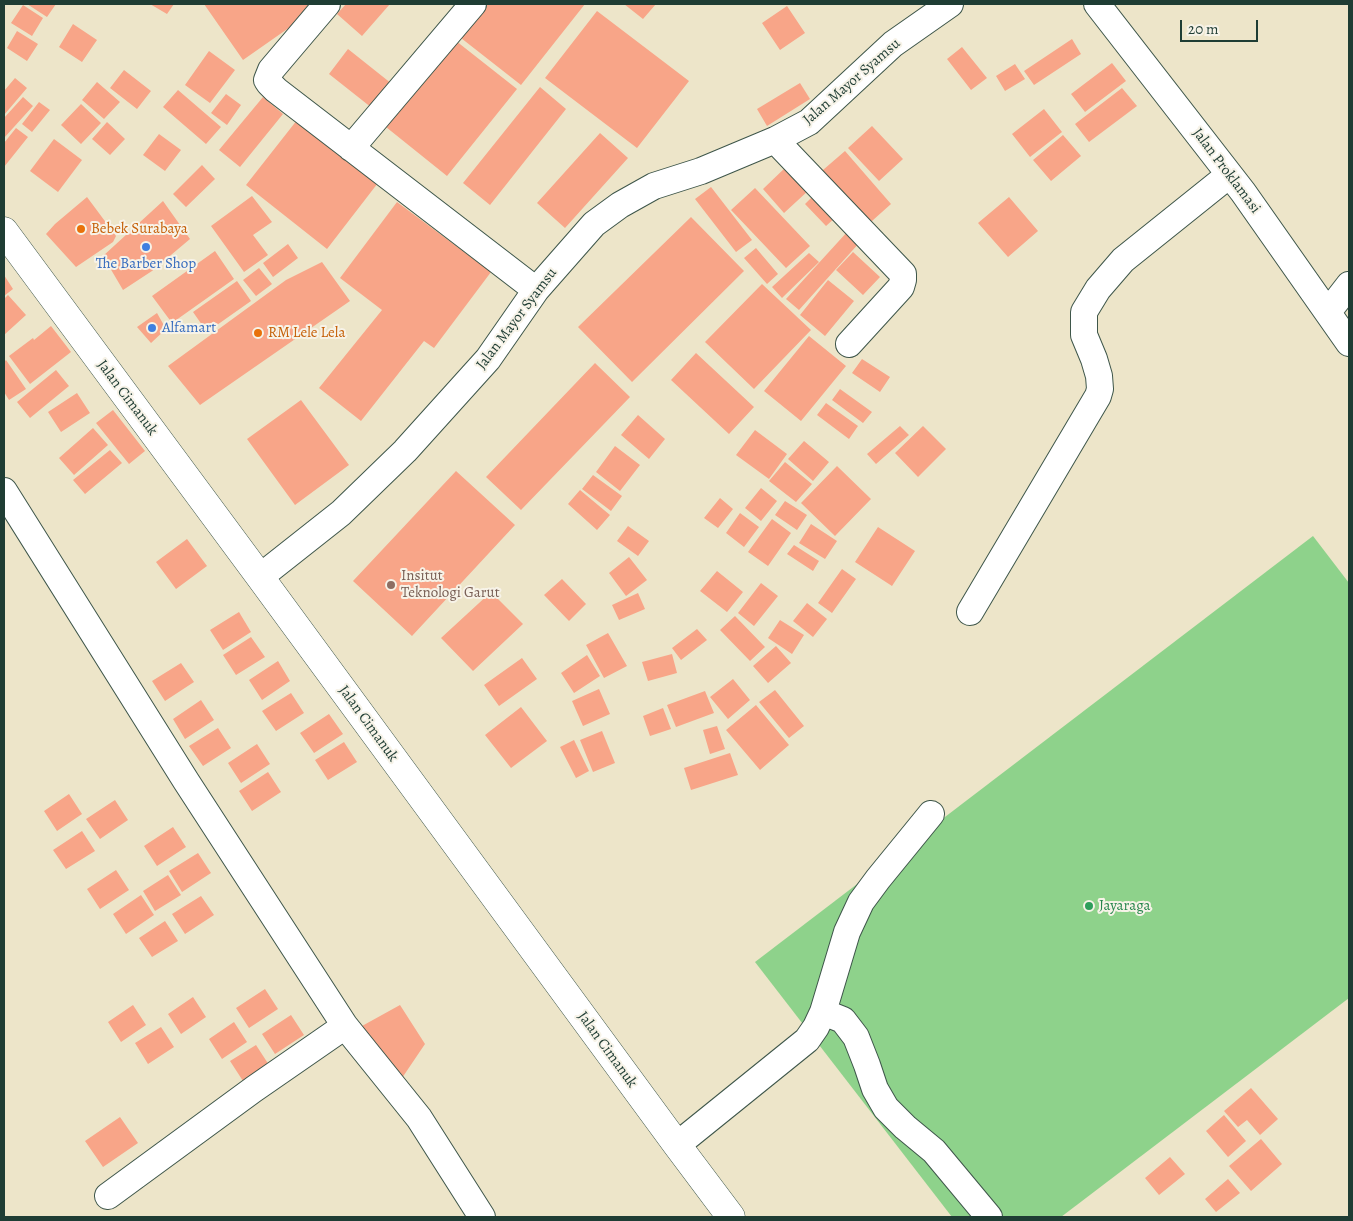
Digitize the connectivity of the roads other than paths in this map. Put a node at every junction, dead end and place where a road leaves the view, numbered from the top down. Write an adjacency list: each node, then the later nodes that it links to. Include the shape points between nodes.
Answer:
1 (327, 4): 6 (street, via 271,70 267,80)
2 (473, 4): 6 (street)
3 (950, 4): 5 (street, Jalan Mayor Syamsu, via 893,44 809,122)
4 (1096, 4): 7 (street, Jalan Proklamasi)
5 (775, 140): 10 (street, Jalan Mayor Syamsu, via 654,186 620,205 594,224); 13 (street, via 903,274 901,287)
6 (351, 148): 10 (street)
7 (1229, 175): 11 (street, Jalan Proklamasi); 16 (street, via 1123,260 1098,289 1084,312 1084,335 1099,376 1098,396)
8 (4, 231): 15 (main road, Jalan Cimanuk)
9 (1349, 285): 11 (street)
10 (536, 290): 15 (street, Jalan Mayor Syamsu, via 488,359 405,451 341,513)
11 (1328, 312): 12 (street, Jalan Proklamasi)
12 (1349, 342)
13 (850, 344)
14 (4, 490): 19 (street, via 186,781)
15 (260, 577): 20 (main road, Jalan Cimanuk)
16 (970, 612)
17 (932, 814): 18 (street, via 860,902 846,932)
18 (823, 1012): 20 (street, via 807,1040); 24 (street, via 842,1020 856,1037 875,1089 886,1108 934,1152)
19 (345, 1026): 21 (street); 22 (street, via 419,1118)
20 (677, 1145): 23 (main road, Jalan Cimanuk)
21 (108, 1196)
22 (482, 1217)
23 (732, 1217)
24 (989, 1217)

